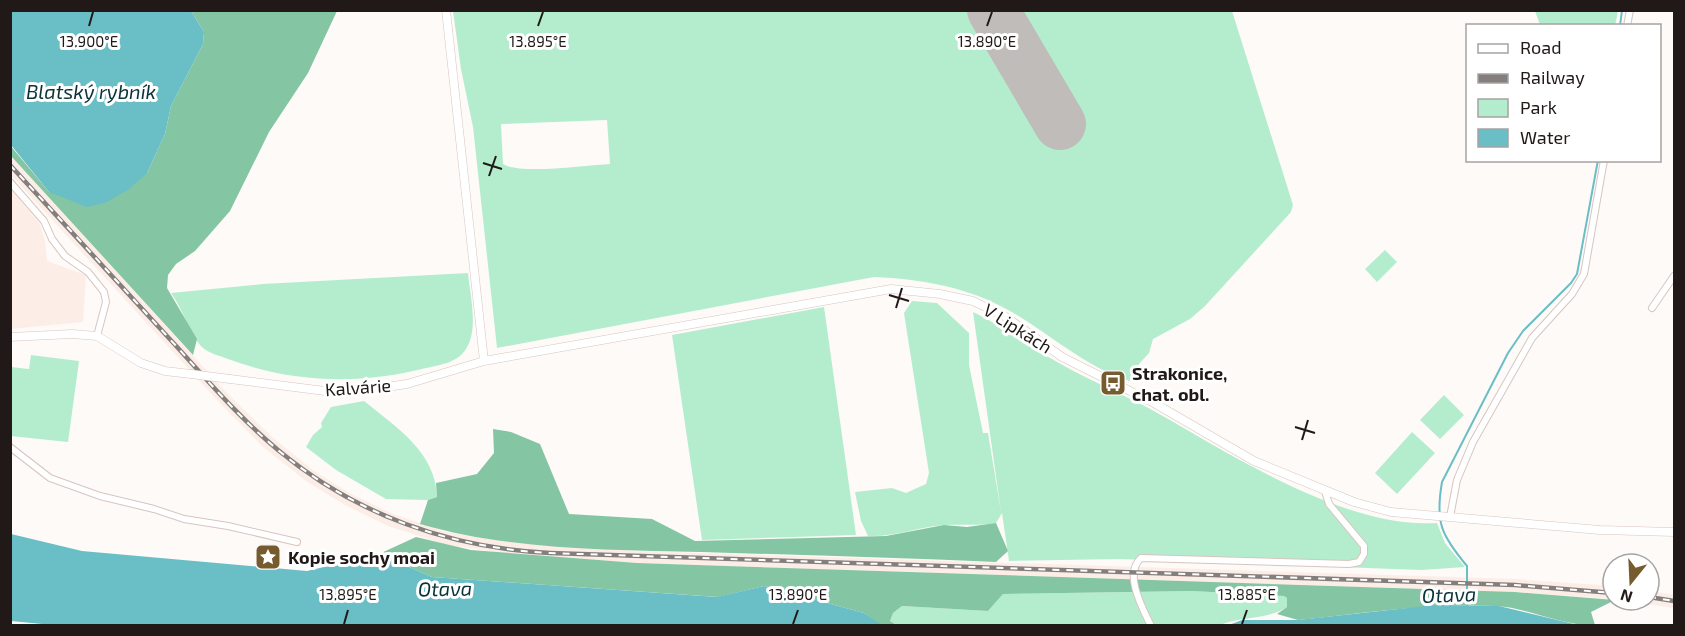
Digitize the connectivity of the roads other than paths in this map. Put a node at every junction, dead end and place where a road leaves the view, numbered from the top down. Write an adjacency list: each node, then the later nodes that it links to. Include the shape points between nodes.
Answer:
1 (446, 10): 8 (street)
2 (1604, 162): 11 (street, via 1584,274 1572,294 1532,338 1473,442 1457,480)
3 (10, 182): 6 (street, via 45,221 65,256 88,272 104,292)
4 (1674, 276): 5 (street)
5 (1652, 308)
6 (97, 336): 7 (street); 8 (street, Kalvárie, bridge, via 141,363 165,371 325,391 407,384)
7 (10, 338)
8 (484, 361): 10 (street, V Lipkách, via 891,290 940,294 973,301 1006,317 1062,357 1154,403 1254,461)
9 (10, 447): 13 (street, via 50,478 100,496 184,519)
10 (1325, 491): 11 (street, V Lipkách, via 1391,513); 14 (street, via 1329,504 1364,546 1359,562 1141,558 1136,566 1135,589)
11 (1450, 518): 12 (street, V Lipkách)
12 (1674, 532)
13 (297, 542)
14 (1151, 626)

